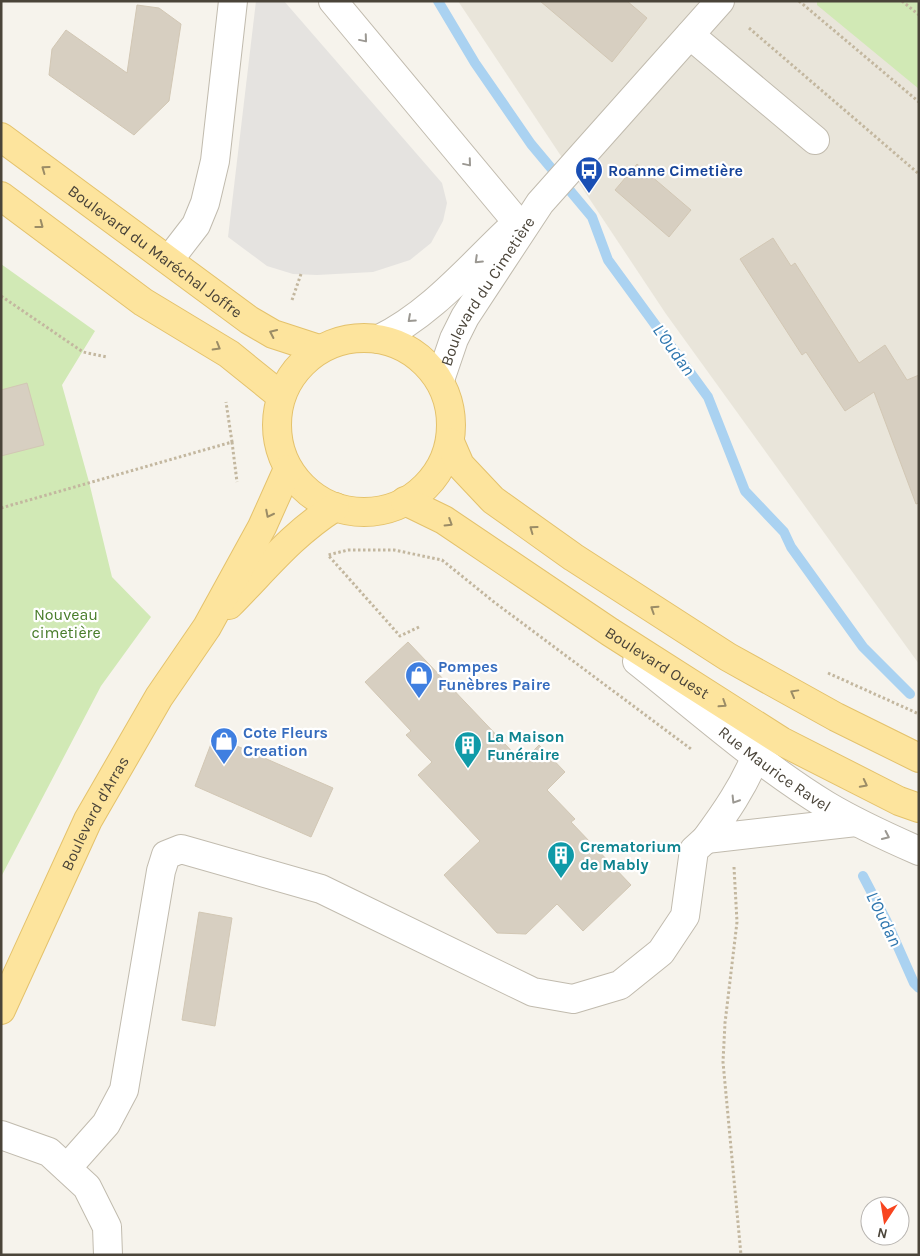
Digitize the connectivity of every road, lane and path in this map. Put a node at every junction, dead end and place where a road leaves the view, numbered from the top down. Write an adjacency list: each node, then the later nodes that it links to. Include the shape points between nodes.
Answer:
1 (233, 1): 16 (street, via 214,161 205,203 196,225)
2 (333, 1): 15 (street, one-way to 15)
3 (720, 1): 8 (street, Boulevard du Cimetière)
4 (799, 1): 9 (path)
5 (902, 1): 6 (path)
6 (919, 15)
7 (749, 28): 12 (path)
8 (690, 35): 11 (street); 14 (street, Boulevard du Cimetière)
9 (919, 102)
10 (1, 137): 16 (main road, Boulevard du Maréchal Joffre, one-way to 10)
11 (815, 140)
12 (919, 174)
13 (1, 196): 24 (main road, one-way to 24, via 143,302 229,354)
14 (540, 203): 15 (street, Boulevard du Cimetière); 23 (street, Boulevard du Cimetière, via 465,317)
15 (517, 222): 20 (street, Boulevard du Cimetière, one-way to 20, via 440,295 401,328)
16 (169, 260): 21 (main road, Boulevard du Maréchal Joffre, one-way to 16, via 273,334 249,320)
17 (301, 274): 19 (path)
18 (1, 296): 22 (path, via 83,352)
19 (292, 300)
20 (379, 339): 21 (main road, via 355,338 332,343); 23 (main road, via 404,347 423,360)
21 (319, 350): 24 (main road, via 304,361)
22 (107, 357)
23 (440, 380): 27 (main road, via 452,408)
24 (281, 396): 28 (main road, via 276,425 279,446)
25 (226, 402): 26 (path)
26 (232, 442): 29 (path); 32 (path)
27 (450, 442): 30 (main road, via 442,464 431,480); 38 (main road, one-way to 27, via 836,717 728,657 573,557 493,500 460,465)
28 (288, 469): 31 (main road, via 313,495); 34 (main road, Boulevard d'Arras, one-way to 34, via 262,527)
29 (237, 482)
30 (405, 501): 31 (main road, via 370,512); 33 (main road, Boulevard Ouest, one-way to 33, via 444,520)
31 (335, 507): 34 (main road, Boulevard d'Arras, via 285,545)
32 (1, 508)
33 (550, 591): 37 (street, Rue Maurice Ravel); 39 (main road, Boulevard Ouest, one-way to 39, via 781,741)
34 (207, 627): 43 (main road, Boulevard d'Arras, via 158,697 88,820)
35 (419, 627): 36 (path, via 400,636 328,555 348,550 394,550 442,560)
36 (699, 755)
37 (756, 756): 40 (street, Rue Maurice Ravel, via 824,804); 41 (street, one-way to 41)
38 (919, 758)
39 (919, 808)
40 (856, 822): 41 (street); 42 (street, Rue Maurice Ravel, one-way to 42)
41 (718, 838): 45 (street, via 694,850 684,916 661,952 620,985 573,999 533,992 321,889 180,849 166,855 124,1090 106,1124); 47 (path, via 736,882 737,922 723,1062)
42 (919, 851)
43 (1, 1010)
44 (1, 1135): 45 (street, via 49,1152)
45 (66, 1168): 46 (street, via 87,1188 108,1227)
46 (108, 1255)
47 (741, 1255)

